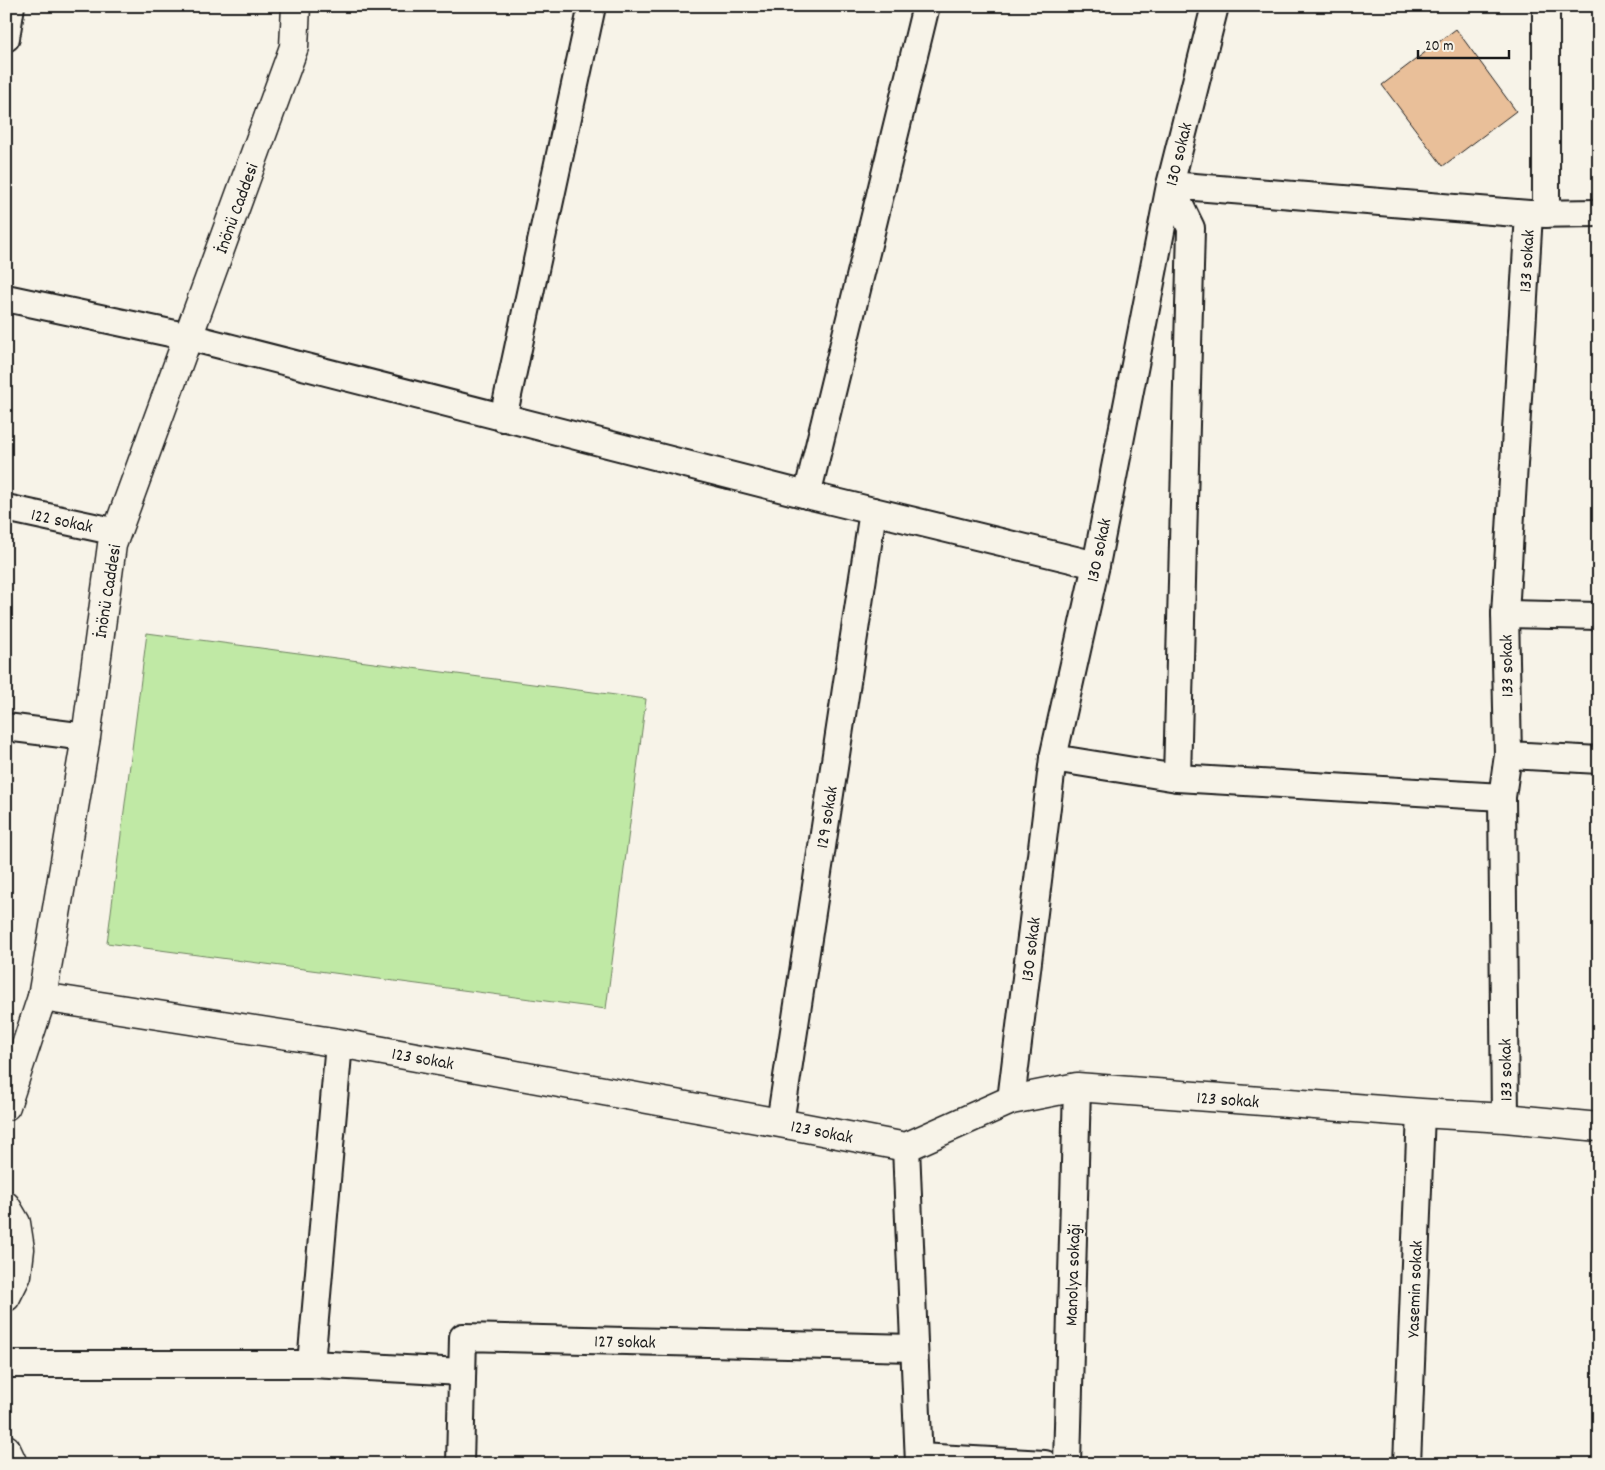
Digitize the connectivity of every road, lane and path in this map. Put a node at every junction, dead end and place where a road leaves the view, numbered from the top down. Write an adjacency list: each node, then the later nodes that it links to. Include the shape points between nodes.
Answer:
1 (10, 6): 7 (street)
2 (296, 6): 12 (street, İnönü Caddesi, via 294,47)
3 (592, 6): 13 (street)
4 (926, 6): 14 (street)
5 (1216, 6): 8 (street, 130 sokak)
6 (1546, 6): 10 (street, 133 sokak)
7 (6, 38)
8 (1170, 185): 10 (street); 18 (street, 130 sokak); 26 (street, via 1190,228)
9 (1599, 213): 10 (street)
10 (1538, 214): 19 (street, 133 sokak)
11 (6, 298): 12 (street)
12 (188, 337): 13 (street); 17 (street, İnönü Caddesi)
13 (503, 418): 14 (street)
14 (807, 495): 16 (street)
15 (6, 508): 17 (street, 122 sokak)
16 (872, 511): 18 (street); 35 (street, 129 sokak)
17 (117, 532): 22 (street, İnönü Caddesi, via 112,545)
18 (1096, 565): 24 (street, 130 sokak)
19 (1506, 614): 20 (street); 23 (street, 133 sokak)
20 (1599, 616)
21 (6, 727): 22 (street)
22 (86, 737): 28 (street, İnönü Caddesi)
23 (1508, 754): 25 (street); 27 (street, 133 sokak)
24 (1053, 758): 26 (street); 31 (street, 130 sokak)
25 (1599, 760)
26 (1177, 778): 27 (street)
27 (1502, 797): 34 (street, 133 sokak)
28 (42, 997): 29 (street, 123 sokak); 32 (street, İnönü Caddesi)
29 (339, 1042): 35 (street, 123 sokak); 42 (street)
30 (1077, 1087): 31 (street, 123 sokak); 33 (street, 123 sokak); 47 (street, Manolya sokaği)
31 (1011, 1100): 37 (street, 123 sokak)
32 (6, 1106)
33 (1421, 1114): 34 (street, 123 sokak); 48 (street, Yasemin sokak)
34 (1505, 1118): 36 (street, 123 sokak)
35 (780, 1123): 37 (street, 123 sokak)
36 (1599, 1127)
37 (906, 1147): 40 (street)
38 (6, 1206): 39 (street, via 16,1223 20,1249 17,1275)
39 (6, 1297)
40 (914, 1348): 43 (street, 127 sokak, via 463,1337); 44 (street)
41 (6, 1364): 42 (street)
42 (311, 1364): 43 (street)
43 (462, 1372): 45 (street, 127 sokak)
44 (919, 1460): 46 (street)
45 (460, 1464)
46 (1045, 1464)
47 (1067, 1464)
48 (1407, 1464)

